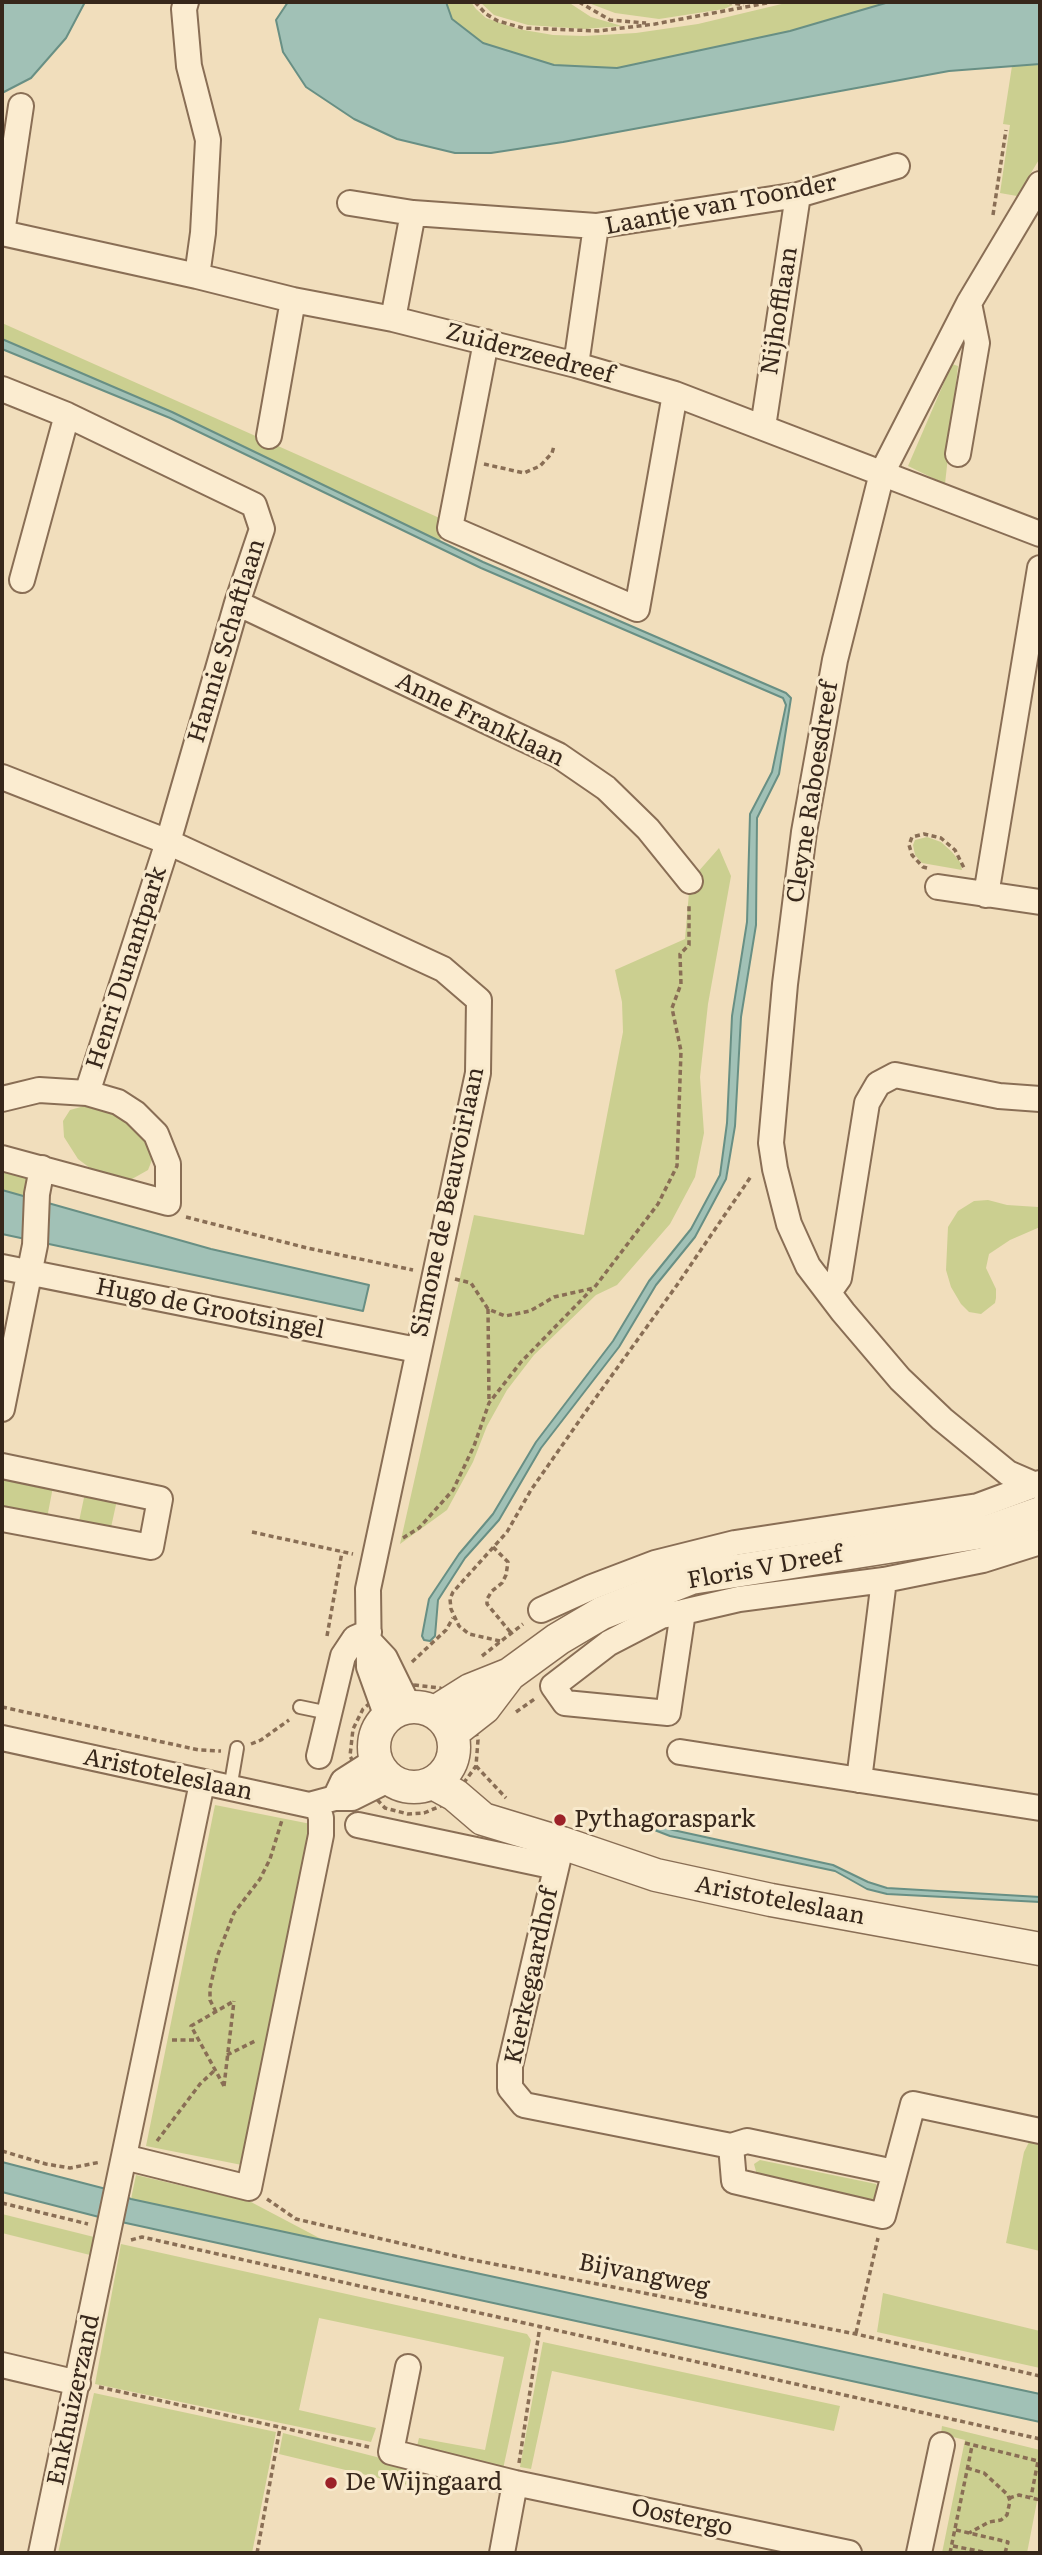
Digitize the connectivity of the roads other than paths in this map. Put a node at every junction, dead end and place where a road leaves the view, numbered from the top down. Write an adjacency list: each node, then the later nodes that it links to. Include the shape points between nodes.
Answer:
1 (186, 2): 10 (street, via 189,66 208,140)
2 (21, 106): 9 (street)
3 (897, 166): 5 (street, Laantje van Toonder)
4 (1040, 184): 12 (street, Cleyne Raboesdreef)
5 (798, 195): 8 (street, Laantje van Toonder); 19 (street, Nijhofflaan)
6 (350, 203): 7 (street)
7 (413, 213): 8 (street); 13 (street)
8 (596, 226): 15 (street, Laantje van Toonder)
9 (2, 233): 10 (street, Zuiderzeedreef)
10 (197, 276): 11 (street, Zuiderzeedreef)
11 (293, 300): 13 (street, Zuiderzeedreef); 20 (street)
12 (969, 303): 21 (street, via 977,343); 22 (street, Cleyne Raboesdreef)
13 (393, 319): 14 (street, Zuiderzeedreef)
14 (486, 342): 15 (street, Zuiderzeedreef); 17 (street, via 450,528 637,609)
15 (576, 365): 17 (street, Zuiderzeedreef)
16 (2, 389): 18 (street, Hannie Schaftlaan)
17 (675, 394): 19 (street, Zuiderzeedreef)
18 (67, 415): 25 (street); 26 (street, Hannie Schaftlaan, via 254,505 262,529)
19 (763, 427): 22 (street, Zuiderzeedreef)
20 (269, 436)
21 (958, 454)
22 (882, 473): 23 (street, Zuiderzeedreef); 40 (street, Cleyne Raboesdreef, via 835,660 804,832 771,1143 789,1224 808,1266)
23 (1040, 534)
24 (1040, 568): 31 (street)
25 (22, 580)
26 (237, 603): 28 (street, Hannie Schaftlaan); 30 (street, Anne Franklaan, via 558,755 606,788 649,829)
27 (2, 778): 28 (street, Simone de Beauvoirlaan)
28 (167, 842): 33 (street, Henri Dunantpark); 41 (street, Simone de Beauvoirlaan, via 443,969 479,1000 478,1073)
29 (942, 876): 31 (street)
30 (690, 881)
31 (986, 895): 32 (street)
32 (1040, 902)
33 (87, 1093): 34 (street, Henri Dunantpark, via 38,1090); 37 (street, Henri Dunantpark, via 118,1102 156,1133 168,1164 168,1203)
34 (2, 1099)
35 (1040, 1099): 40 (street, via 999,1096 895,1075 878,1084 867,1103 839,1278)
36 (2, 1158): 37 (street)
37 (42, 1168): 39 (street)
38 (2, 1268): 39 (street, Hugo de Grootsingel)
39 (30, 1273): 41 (street, Hugo de Grootsingel); 42 (street)
40 (829, 1292): 44 (street, Cleyne Raboesdreef, via 900,1380 1008,1473)
41 (417, 1350): 50 (street, Simone de Beauvoirlaan, via 372,1558)
42 (2, 1409)
43 (2, 1465): 45 (street, via 160,1499 151,1547)
44 (1039, 1492): 48 (street, Floris V Dreef, via 978,1506 735,1543 655,1563); 51 (street, Floris V Dreef, via 989,1531 691,1578 602,1613 510,1674)
45 (2, 1519)
46 (1040, 1542): 47 (street, Floris V Dreef, via 983,1560)
47 (884, 1580): 49 (street, Floris V Dreef, via 739,1599); 59 (street)
48 (541, 1611)
49 (682, 1612): 49 (street, Floris V Dreef, via 668,1713 565,1703 553,1686 609,1643 661,1616)
50 (370, 1637): 51 (street, Simone de Beauvoirlaan, via 369,1667); 53 (street, via 355,1638 343,1656)
51 (426, 1700): 58 (street, via 375,1737); 60 (street, via 455,1749)
52 (300, 1707): 53 (lane)
53 (329, 1713): 57 (street)
54 (2, 1738): 61 (street, Aristoteleslaan)
55 (237, 1748): 62 (lane)
56 (680, 1752): 59 (street)
57 (318, 1756)
58 (373, 1775): 60 (street, via 411,1787); 63 (street, via 343,1781)
59 (859, 1780): 64 (street)
60 (452, 1781): 66 (street, Aristoteleslaan)
61 (202, 1783): 62 (street, Aristoteleslaan); 70 (street)
62 (230, 1789): 63 (street, Aristoteleslaan, via 309,1805)
63 (326, 1801): 70 (street, via 249,2188)
64 (1040, 1808)
65 (358, 1825): 66 (street, Aristoteleslaan)
66 (550, 1848): 67 (street, Aristoteleslaan, via 771,1900); 69 (street, Kierkegaardhof, via 510,2066 510,2088 524,2105)
67 (1038, 1950)
68 (1040, 2131): 71 (street, via 913,2104)
69 (731, 2147): 71 (street, Kierkegaardhof, via 747,2141); 71 (street, via 734,2181 883,2216)
70 (126, 2166): 74 (street, Enkhuizerzand)
71 (894, 2172)
72 (2, 2364): 74 (street)
73 (408, 2367): 76 (street, Oostergo, via 391,2452)
74 (78, 2383): 77 (street, Enkhuizerzand)
75 (942, 2445): 80 (street)
76 (516, 2483): 78 (street); 79 (street, Oostergo)
77 (41, 2553)
78 (502, 2553)
79 (849, 2553)
80 (919, 2553)

